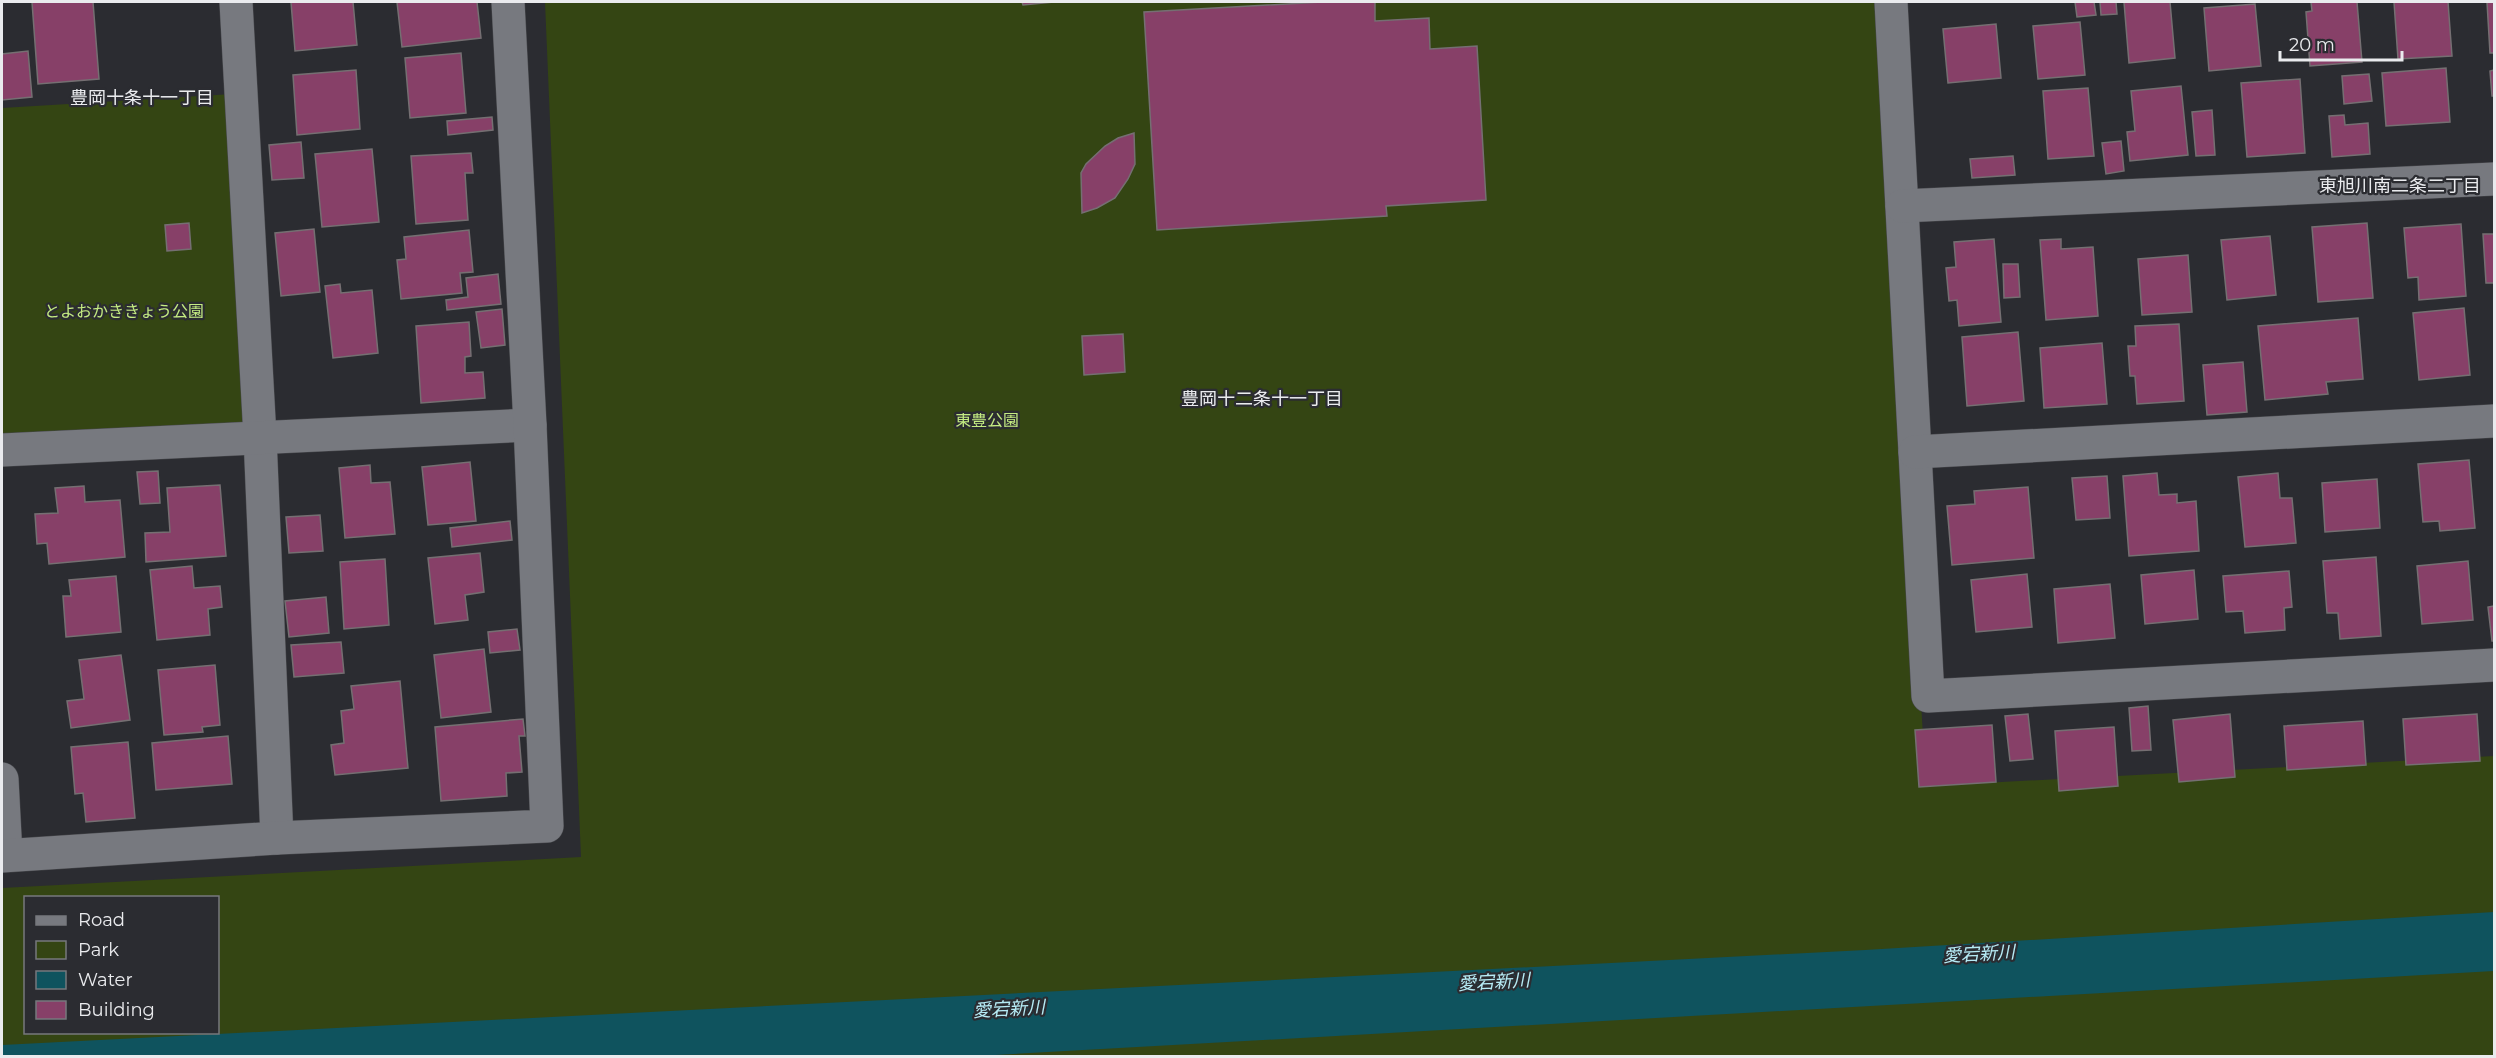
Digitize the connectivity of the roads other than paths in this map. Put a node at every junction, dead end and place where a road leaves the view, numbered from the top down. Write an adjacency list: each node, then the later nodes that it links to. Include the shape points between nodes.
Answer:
1 (236, 2): 8 (street)
2 (508, 2): 7 (street)
3 (1891, 2): 5 (street)
4 (2494, 179): 5 (street)
5 (1902, 206): 10 (street)
6 (2494, 421): 10 (street)
7 (530, 425): 8 (street); 13 (street, via 547,826)
8 (260, 437): 9 (street); 13 (street)
9 (2, 450)
10 (1915, 452): 11 (street, via 1928,696)
11 (2494, 665)
12 (2, 779): 14 (street)
13 (277, 838): 14 (street)
14 (4, 855)

